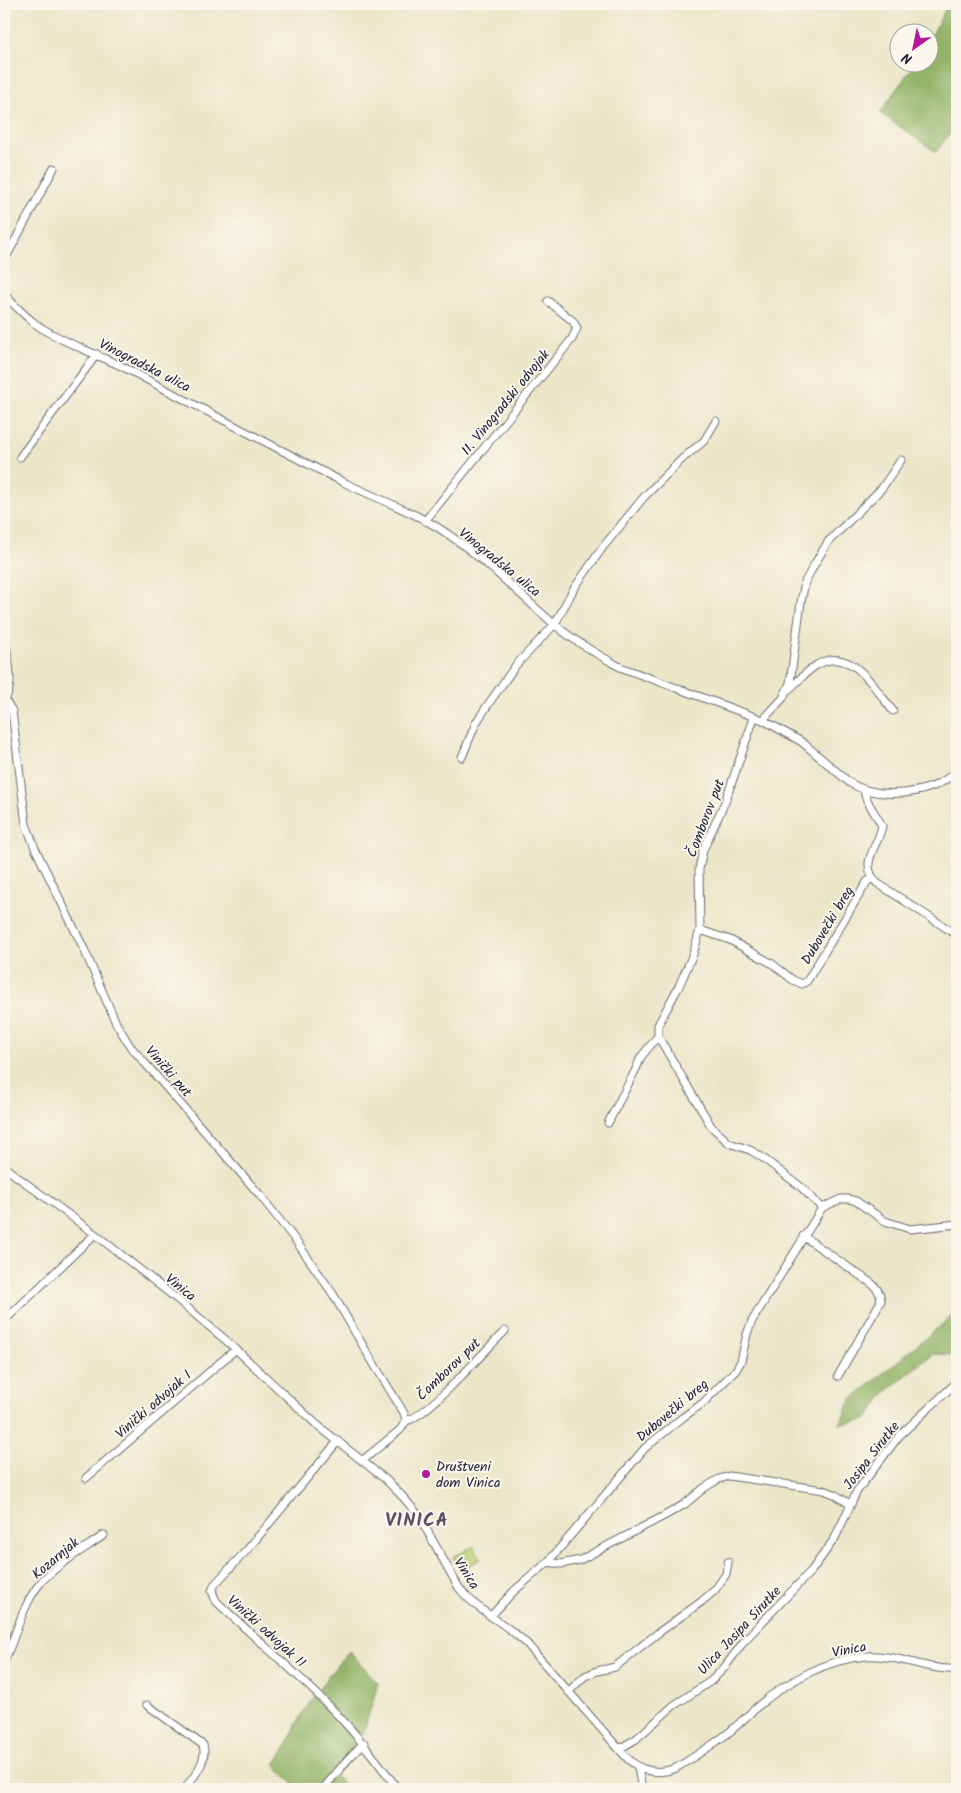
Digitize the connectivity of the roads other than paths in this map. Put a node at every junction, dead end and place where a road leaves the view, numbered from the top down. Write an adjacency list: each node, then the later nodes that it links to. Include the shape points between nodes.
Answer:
1 (54, 168): 2 (street)
2 (4, 261)
3 (4, 294): 5 (street, Vinogradska ulica, via 38,325)
4 (548, 301): 9 (street, II. Vinogradski odvojak, via 573,321 577,328 572,339)
5 (97, 354): 7 (street); 9 (street, Vinogradska ulica, via 254,437)
6 (716, 420): 10 (street, via 704,441 649,492 603,546)
7 (20, 457)
8 (901, 460): 12 (street, via 882,488 828,542 805,582)
9 (426, 521): 10 (street, Vinogradska ulica, via 465,546)
10 (555, 624): 15 (street, Vinogradska ulica, via 620,667); 17 (street, via 516,665 476,723)
11 (4, 636): 13 (street, Vinički put, via 10,678 10,690)
12 (788, 690): 14 (street, via 816,665 828,659 839,659 863,673); 16 (street)
13 (4, 701): 35 (street, Vinički put, via 12,711 26,824 116,1023 130,1046 296,1241 334,1294)
14 (893, 711)
15 (754, 718): 16 (street, Vinogradska ulica); 21 (street, Čomborov put, via 728,794 703,850 699,870)
16 (763, 720): 19 (street, Vinogradska ulica, via 802,742 850,783)
17 (462, 757)
18 (957, 772): 19 (street, Vinogradska ulica, via 936,786 925,789 902,793)
19 (864, 790): 20 (street, Dubovečki breg, via 864,796 882,826 869,860)
20 (872, 878): 21 (street, Dubovečki breg, via 807,981 802,984 730,940); 22 (street, Dubovečki breg)
21 (700, 930): 23 (street, Čomborov put, via 679,986 658,1025)
22 (957, 935)
23 (658, 1036): 24 (street, Čomborov put, via 641,1057); 26 (street, via 711,1126 729,1143 763,1158)
24 (608, 1123)
25 (4, 1167): 28 (street, Vinica)
26 (822, 1208): 27 (street, via 841,1199 849,1199 885,1221 910,1229); 29 (street, Dubovečki breg)
27 (957, 1224)
28 (95, 1234): 30 (street); 32 (street, Vinica)
29 (803, 1236): 33 (street, via 871,1283 881,1295 881,1301); 41 (street, Dubovečki breg, via 752,1320 736,1370 703,1404 645,1448)
30 (4, 1322)
31 (505, 1331): 35 (street, Čomborov put, via 447,1389 416,1417)
32 (236, 1349): 36 (street, Vinica); 38 (street, Vinički odvojak I)
33 (838, 1376)
34 (957, 1382): 39 (street, Josipa Sirutke, via 899,1436)
35 (406, 1421): 37 (street, via 400,1430)
36 (338, 1441): 37 (street, Vinica); 48 (street, Vinički odvojak II, via 212,1591 216,1601 312,1689)
37 (362, 1460): 43 (street, Vinica, via 413,1508 459,1588 474,1605)
38 (86, 1478)
39 (850, 1504): 41 (street, via 824,1490 729,1476 704,1488 664,1516 580,1560 562,1564); 49 (street, Ulica Josipa Sirutke, via 835,1538 812,1570 745,1640 724,1668)
40 (104, 1535): 44 (street, Kozarnjak, via 42,1580 21,1616)
41 (548, 1562): 43 (street, Dubovečki breg, via 514,1590)
42 (728, 1562): 46 (street, via 726,1574 701,1602 615,1666 585,1676)
43 (491, 1616): 46 (street, Vinica, via 521,1638)
44 (4, 1661)
45 (957, 1669): 50 (street, Vinica, via 886,1656 867,1656 817,1669 759,1705 727,1734 676,1768 658,1772)
46 (569, 1691): 49 (street, Vinica)
47 (148, 1705): 51 (street, via 203,1745 204,1759)
48 (364, 1743): 52 (street); 53 (street, Vinički odvojak II)
49 (619, 1749): 50 (street, Vinica)
50 (638, 1768): 54 (street)
51 (185, 1789)
52 (323, 1789)
53 (398, 1789)
54 (642, 1789)

